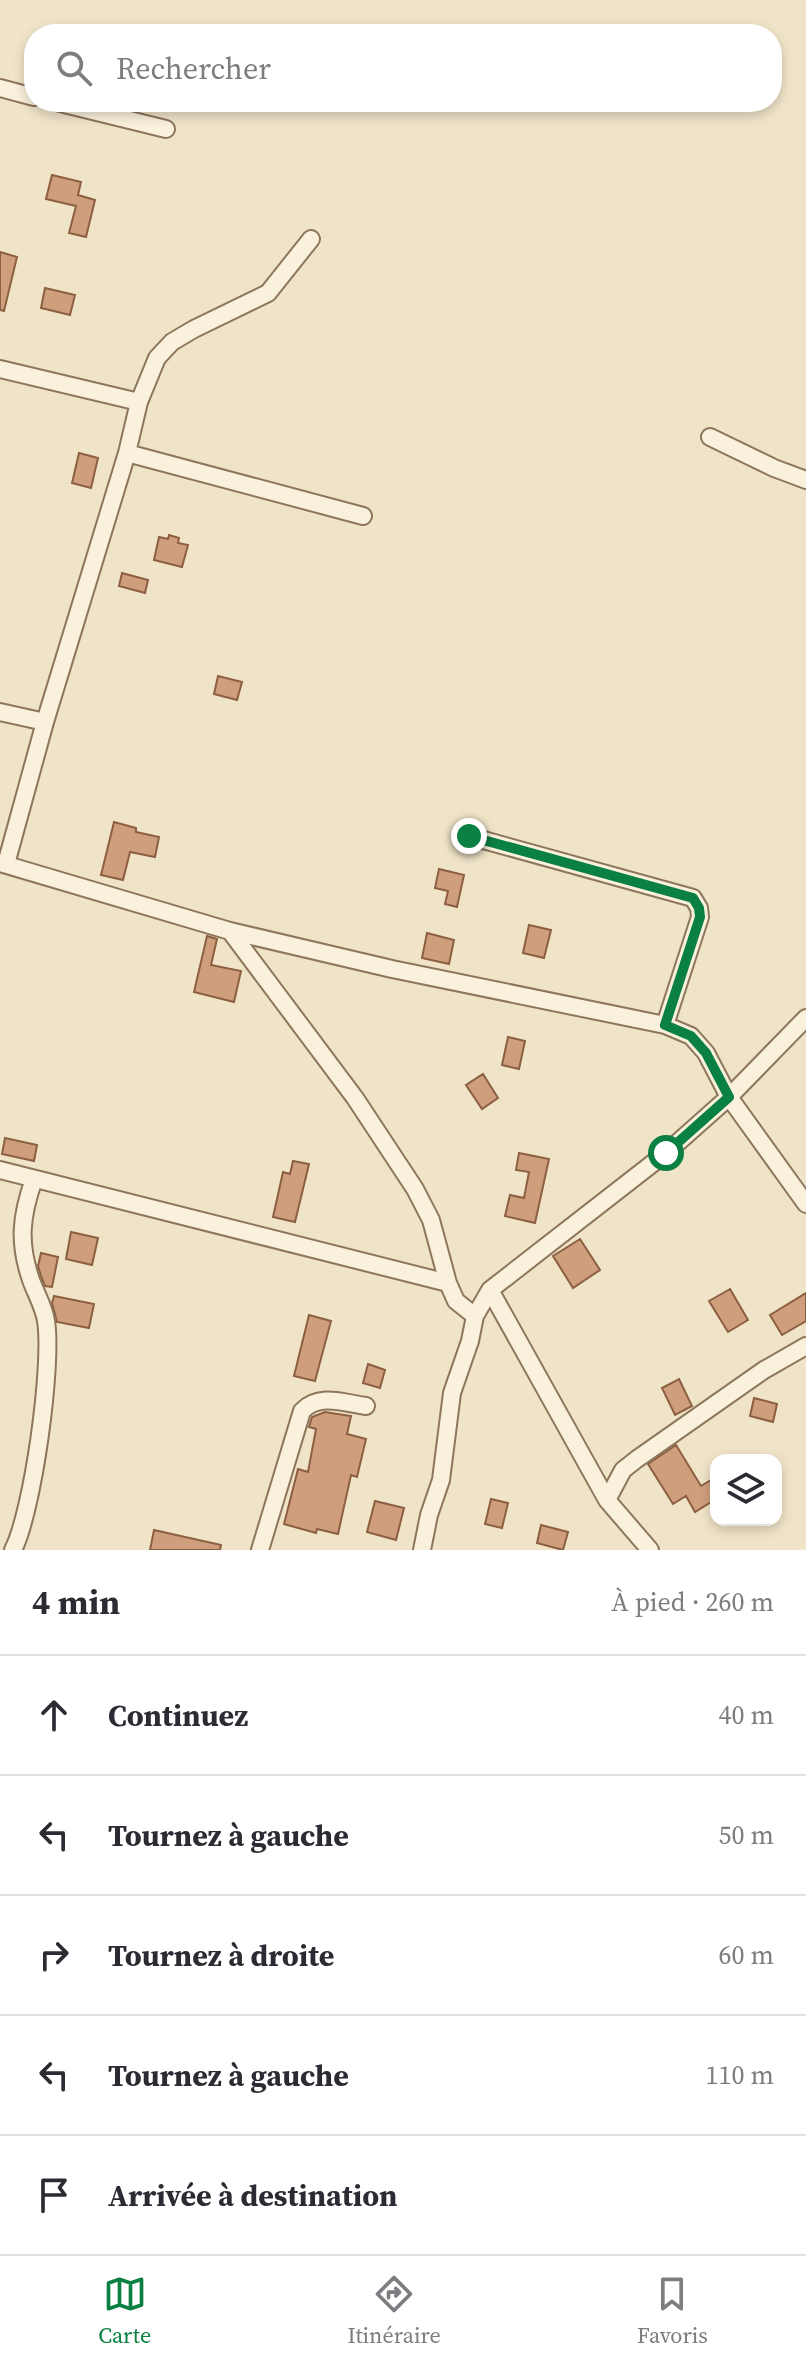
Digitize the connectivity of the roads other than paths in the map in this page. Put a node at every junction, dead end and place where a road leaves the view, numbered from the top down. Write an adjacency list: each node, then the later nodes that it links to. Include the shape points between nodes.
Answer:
1 (0, 88): 2 (street)
2 (24, 94)
3 (97, 112): 4 (street)
4 (166, 129)
5 (311, 239): 7 (street, via 268,293 172,342 157,358)
6 (0, 369): 7 (street)
7 (139, 402): 9 (street)
8 (710, 437): 10 (street)
9 (127, 453): 11 (street); 13 (street)
10 (806, 480)
11 (363, 516)
12 (0, 712): 13 (street)
13 (45, 722): 15 (street)
14 (469, 836): 18 (street, via 693,898 700,917)
15 (3, 863): 16 (street)
16 (230, 931): 18 (street); 23 (street, via 355,1098 415,1189 431,1220)
17 (806, 1018): 19 (street)
18 (665, 1025): 19 (street, via 691,1036)
19 (729, 1097): 22 (street); 24 (street)
20 (0, 1170): 21 (street)
21 (34, 1179): 23 (street); 29 (street, via 21,1226 48,1338 34,1464)
22 (806, 1204)
23 (448, 1283): 25 (street, via 456,1301)
24 (490, 1290): 25 (street); 28 (street)
25 (475, 1316): 31 (street, via 452,1393 441,1480)
26 (806, 1346): 28 (street, via 637,1459 623,1470)
27 (366, 1406): 30 (street, via 321,1400 302,1411)
28 (607, 1500): 32 (street)
29 (13, 1550)
30 (260, 1550)
31 (422, 1550)
32 (650, 1550)

